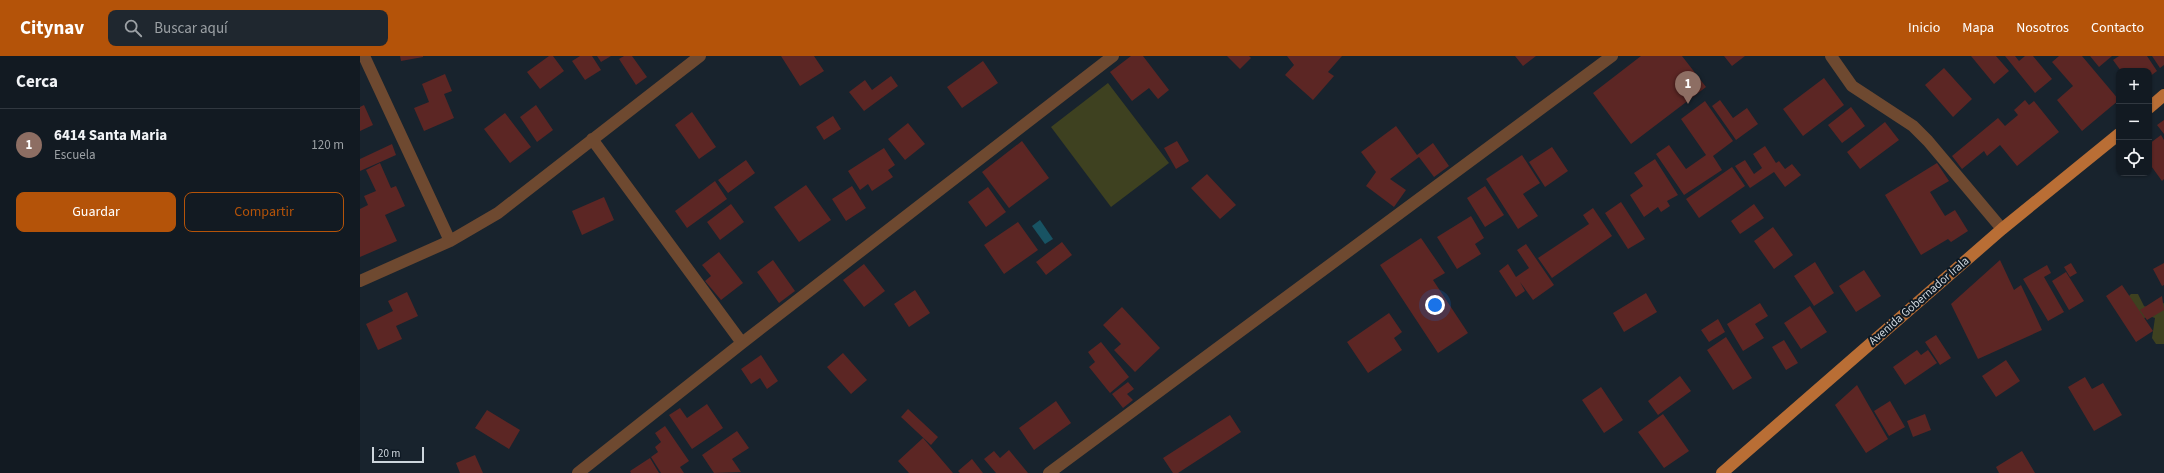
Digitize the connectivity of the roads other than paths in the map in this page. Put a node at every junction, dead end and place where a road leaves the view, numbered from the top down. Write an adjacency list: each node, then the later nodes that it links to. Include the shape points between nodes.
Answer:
1 (364, 56): 11 (street)
2 (700, 56): 9 (street)
3 (1113, 56): 13 (street)
4 (1612, 56): 15 (street)
5 (1831, 56): 10 (street, via 1852,86 1913,126 1928,141)
6 (2164, 95): 7 (main road)
7 (2152, 105)
8 (2116, 136): 10 (main road, Avenida Gobernador Irala)
9 (592, 139): 11 (street, via 498,212); 13 (street)
10 (2002, 229): 16 (main road, Avenida Gobernador Irala)
11 (450, 241): 12 (street)
12 (360, 281)
13 (742, 343): 14 (street)
14 (578, 473)
15 (1050, 473)
16 (1722, 473)

